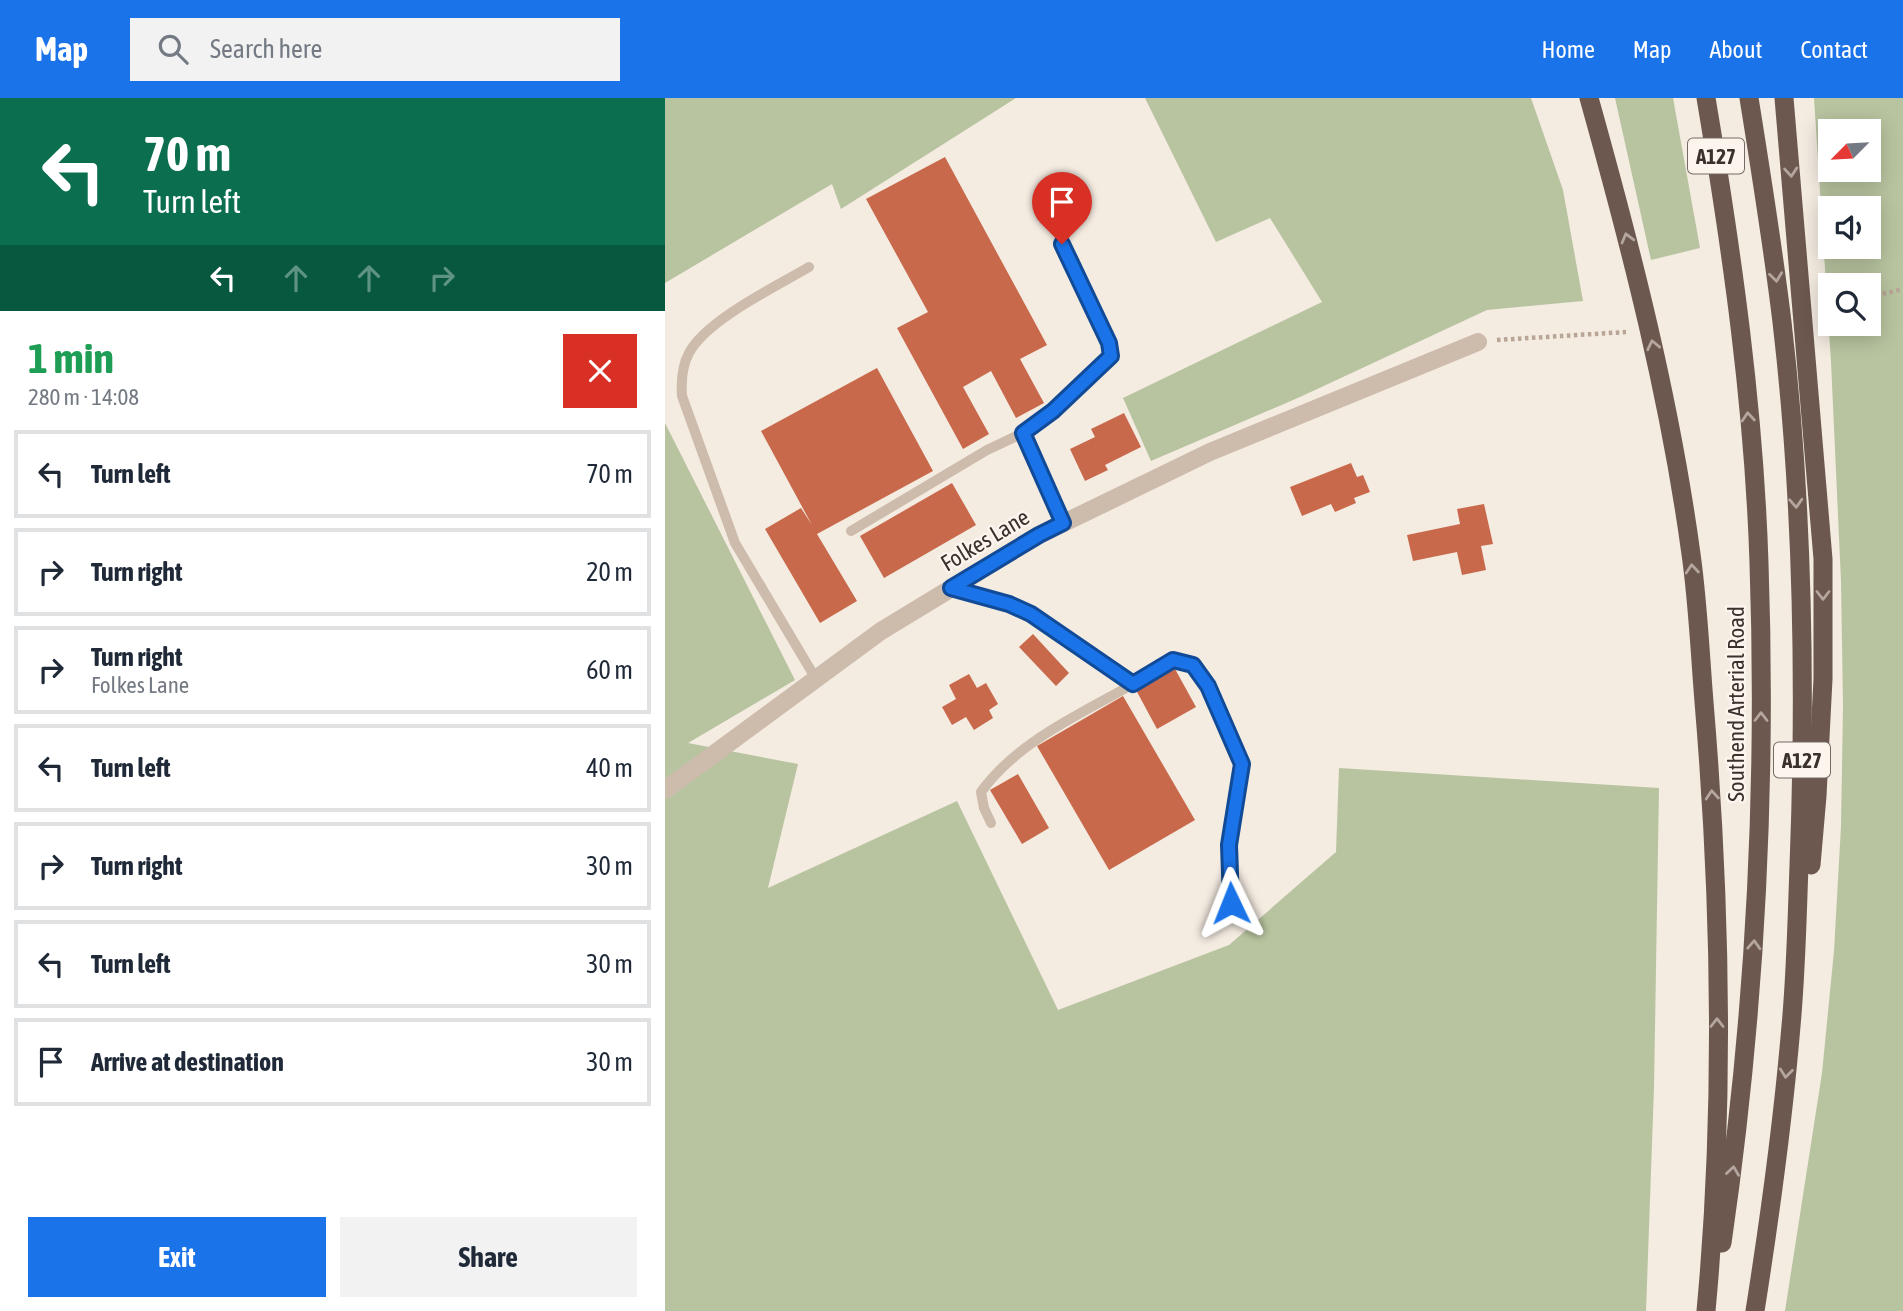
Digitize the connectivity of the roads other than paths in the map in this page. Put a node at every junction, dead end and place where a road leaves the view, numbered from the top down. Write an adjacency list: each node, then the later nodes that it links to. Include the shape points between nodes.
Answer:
1 (1588, 98): 18 (highway, one-way to 1, via 1717,928 1713,807 1691,556 1645,303)
2 (1706, 98): 18 (highway, Southend Arterial Road / A127, one-way to 2, via 1738,1132 1750,1020 1761,795 1761,679 1759,561 1746,394)
3 (1749, 98): 17 (highway, A127, one-way to 17, via 1782,325 1800,560 1802,796)
4 (1784, 98): 17 (highway, one-way to 17, via 1823,559 1817,796)
5 (1062, 244): 8 (lane, via 1111,356)
6 (809, 267): 12 (lane, via 701,337 690,352 682,396 735,543)
7 (1478, 342): 9 (street, Folkes Lane, via 1210,452)
8 (1023, 433): 9 (lane); 10 (lane)
9 (1063, 523): 11 (street, Folkes Lane)
10 (851, 531)
11 (951, 588): 12 (street, Folkes Lane); 13 (lane, via 1031,614)
12 (816, 679): 14 (street, Folkes Lane)
13 (1133, 684): 15 (lane, via 1024,747 994,774 981,792); 16 (lane, via 1173,660 1193,665 1208,686 1242,764 1229,845)
14 (665, 790)
15 (991, 822)
16 (1231, 903)
17 (1791, 1024): 19 (highway, A127, one-way to 19)
18 (1708, 1311)
19 (1755, 1311)

